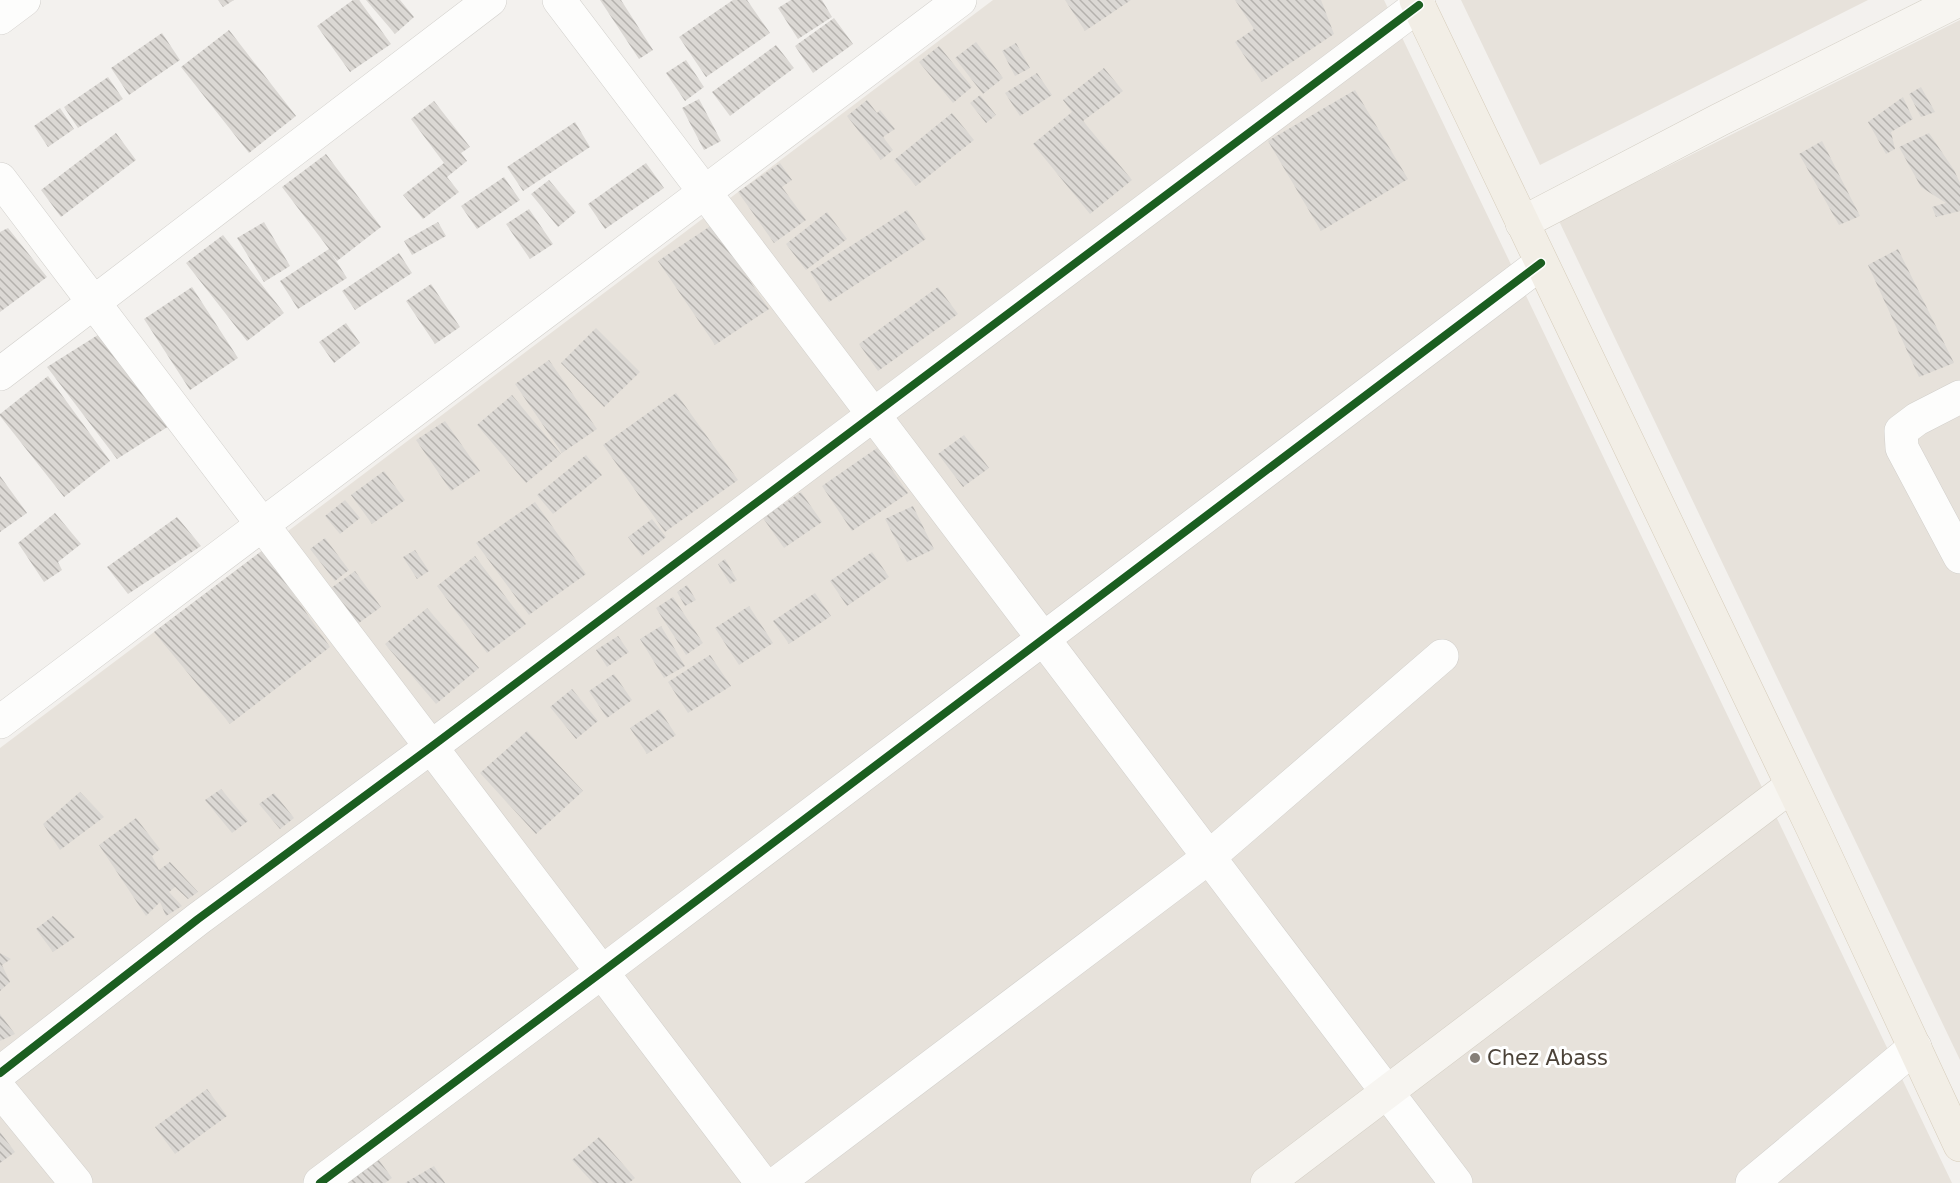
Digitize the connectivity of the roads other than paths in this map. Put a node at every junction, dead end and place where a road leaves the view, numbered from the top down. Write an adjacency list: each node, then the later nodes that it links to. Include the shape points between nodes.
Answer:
1 (24, 0): 7 (street)
2 (490, 0): 12 (street)
3 (558, 0): 9 (street)
4 (960, 0): 9 (street)
5 (1959, 0): 10 (street)
6 (1418, 2): 10 (main road); 15 (street)
7 (0, 18)
8 (0, 179): 12 (street)
9 (705, 192): 15 (street); 16 (street)
10 (1522, 223): 11 (main road)
11 (1541, 263): 18 (street); 22 (main road)
12 (94, 302): 13 (street); 16 (street)
13 (0, 374)
14 (1960, 397): 17 (street, via 1901,431 1902,448)
15 (873, 414): 18 (street); 21 (street)
16 (263, 525): 20 (street); 21 (street)
17 (1960, 557)
18 (1044, 639): 23 (street); 24 (street)
19 (1442, 656): 23 (street)
20 (0, 722)
21 (431, 747): 24 (street); 26 (street, via 198,919)
22 (1791, 786): 25 (main road); 28 (street)
23 (1209, 857): 28 (street); 33 (street)
24 (602, 972): 31 (street); 32 (street)
25 (1915, 1047): 29 (main road); 36 (street)
26 (0, 1073)
27 (0, 1090): 30 (street)
28 (1388, 1093): 34 (street); 35 (street)
29 (1960, 1145)
30 (76, 1183)
31 (320, 1183)
32 (762, 1183)
33 (777, 1183)
34 (1267, 1183)
35 (1456, 1183)
36 (1752, 1183)

